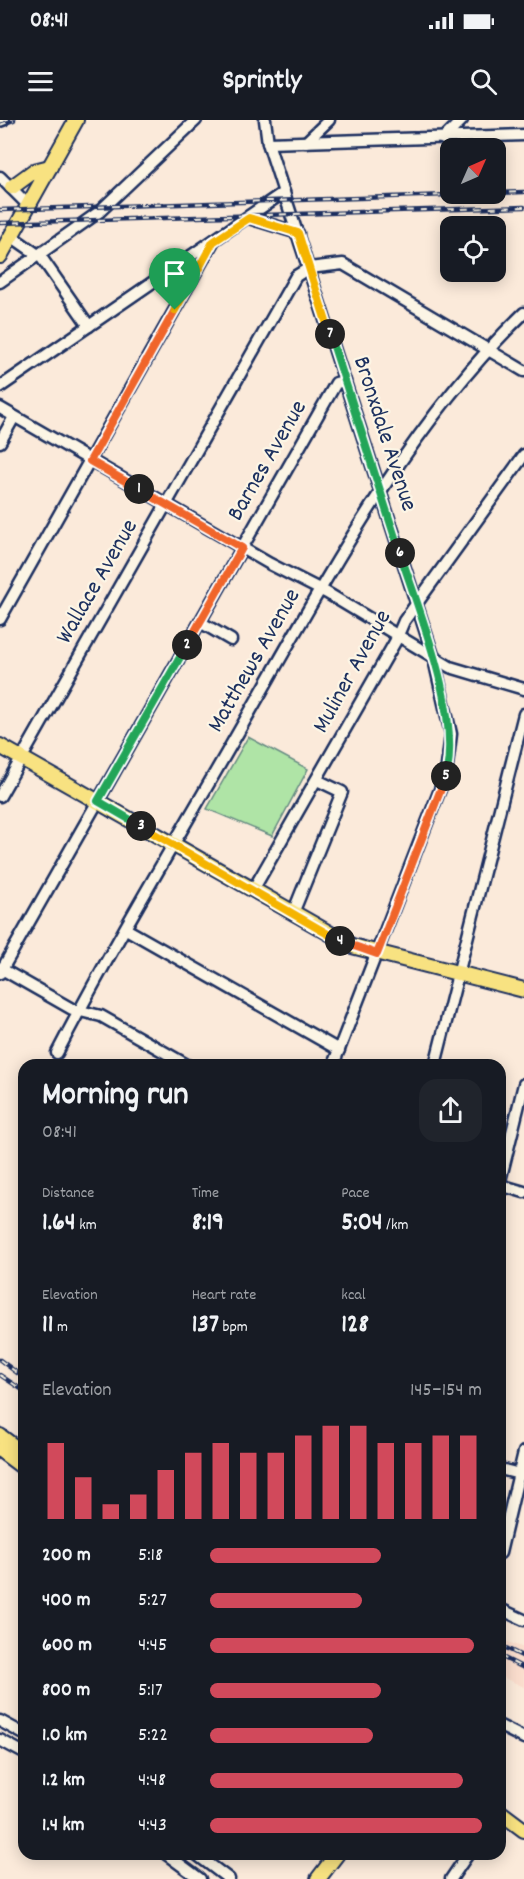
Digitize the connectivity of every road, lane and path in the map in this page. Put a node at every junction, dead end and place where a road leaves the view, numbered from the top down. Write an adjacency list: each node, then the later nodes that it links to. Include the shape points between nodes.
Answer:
1 (76, 120): 12 (main road)
2 (196, 120): 21 (street, via 106,206)
3 (265, 120): 10 (street, Bronxdale Avenue)
4 (329, 120): 11 (street)
5 (462, 120): 7 (street)
6 (524, 135): 8 (street)
7 (443, 138)
8 (462, 138)
9 (440, 139): 11 (street)
10 (268, 142): 11 (street); 15 (street, Bronxdale Avenue)
11 (306, 142)
12 (50, 167): 14 (main road, via 34,171); 16 (main road)
13 (0, 177): 14 (street)
14 (12, 188): 16 (street)
15 (284, 192): 17 (street); 18 (street, Bronxdale Avenue)
16 (29, 206): 19 (main road)
17 (249, 218): 18 (street); 20 (street)
18 (298, 233): 23 (street, Bronxdale Avenue)
19 (11, 236): 21 (street); 22 (main road)
20 (213, 242): 26 (street); 35 (street)
21 (39, 255): 24 (street); 26 (street)
22 (0, 256)
23 (309, 268): 27 (street, via 343,264); 29 (street, Bronxdale Avenue); 37 (street, Wallace Avenue, via 296,276)
24 (0, 282)
25 (524, 313): 27 (street, Matthews Avenue)
26 (89, 326): 30 (street)
27 (487, 349): 28 (street); 36 (street, Matthews Avenue)
28 (524, 370)
29 (345, 381): 36 (street, Bronxdale Avenue); 38 (street, Barnes Avenue, via 336,383)
30 (0, 387)
31 (0, 408): 32 (street)
32 (14, 417): 33 (street); 35 (street)
33 (0, 442)
34 (524, 455): 40 (street, Muliner Avenue)
35 (90, 461): 37 (street); 41 (street)
36 (380, 491): 39 (street, Matthews Avenue); 40 (street, Bronxdale Avenue)
37 (166, 505): 38 (street); 49 (street, Wallace Avenue)
38 (242, 548): 39 (street); 42 (street, Barnes Avenue)
39 (320, 589): 43 (street); 53 (street, Matthews Avenue)
40 (417, 603): 43 (street, Muliner Avenue); 45 (street, Bronxdale Avenue)
41 (0, 619)
42 (200, 622): 44 (street); 52 (street, Barnes Avenue)
43 (398, 634): 45 (street); 50 (street, Muliner Avenue)
44 (231, 640)
45 (432, 655): 46 (street, via 459,670); 57 (street, Bronxdale Avenue, via 451,734 446,774)
46 (524, 689)
47 (524, 714): 59 (street)
48 (0, 746): 49 (main road)
49 (21, 758): 51 (street, Wallace Avenue); 52 (main road)
50 (316, 780): 54 (street, Muliner Avenue); 55 (street, via 342,792)
51 (0, 796)
52 (98, 801): 53 (main road); 58 (street, Barnes Avenue)
53 (174, 845): 54 (main road); 56 (street, Matthews Avenue)
54 (253, 890): 55 (main road)
55 (293, 913): 57 (main road, via 352,946)
56 (126, 929): 61 (street, Matthews Avenue); 62 (street)
57 (377, 954): 59 (main road); 62 (street, Bronxdale Avenue)
58 (1, 970): 61 (street)
59 (458, 974): 60 (main road); 66 (street)
60 (524, 990)
61 (79, 1012): 63 (street, Matthews Avenue); 64 (street, via 101,1016)
62 (339, 1050): 65 (street, Bronxdale Avenue)
63 (57, 1053)
64 (176, 1059)
65 (335, 1059)
66 (437, 1059)
67 (524, 1084): 68 (street)
68 (506, 1156)
69 (506, 1187): 70 (street)
70 (524, 1192)
71 (0, 1436): 74 (main road)
72 (0, 1450): 75 (main road)
73 (524, 1452): 77 (street)
74 (18, 1455)
75 (18, 1458)
76 (506, 1471): 77 (street)
77 (521, 1475): 78 (street)
78 (506, 1531)
79 (506, 1612): 80 (street)
80 (524, 1620)
81 (0, 1721): 83 (street)
82 (506, 1729): 84 (street)
83 (18, 1731)
84 (524, 1738)
85 (0, 1740): 86 (street)
86 (18, 1750)
87 (506, 1816): 88 (main road)
88 (524, 1830)
89 (174, 1860): 94 (street)
90 (195, 1860): 94 (street)
91 (203, 1860): 95 (street)
92 (332, 1860): 96 (main road)
93 (464, 1860): 97 (street)
94 (195, 1877)
95 (229, 1879)
96 (318, 1879)
97 (451, 1879)

